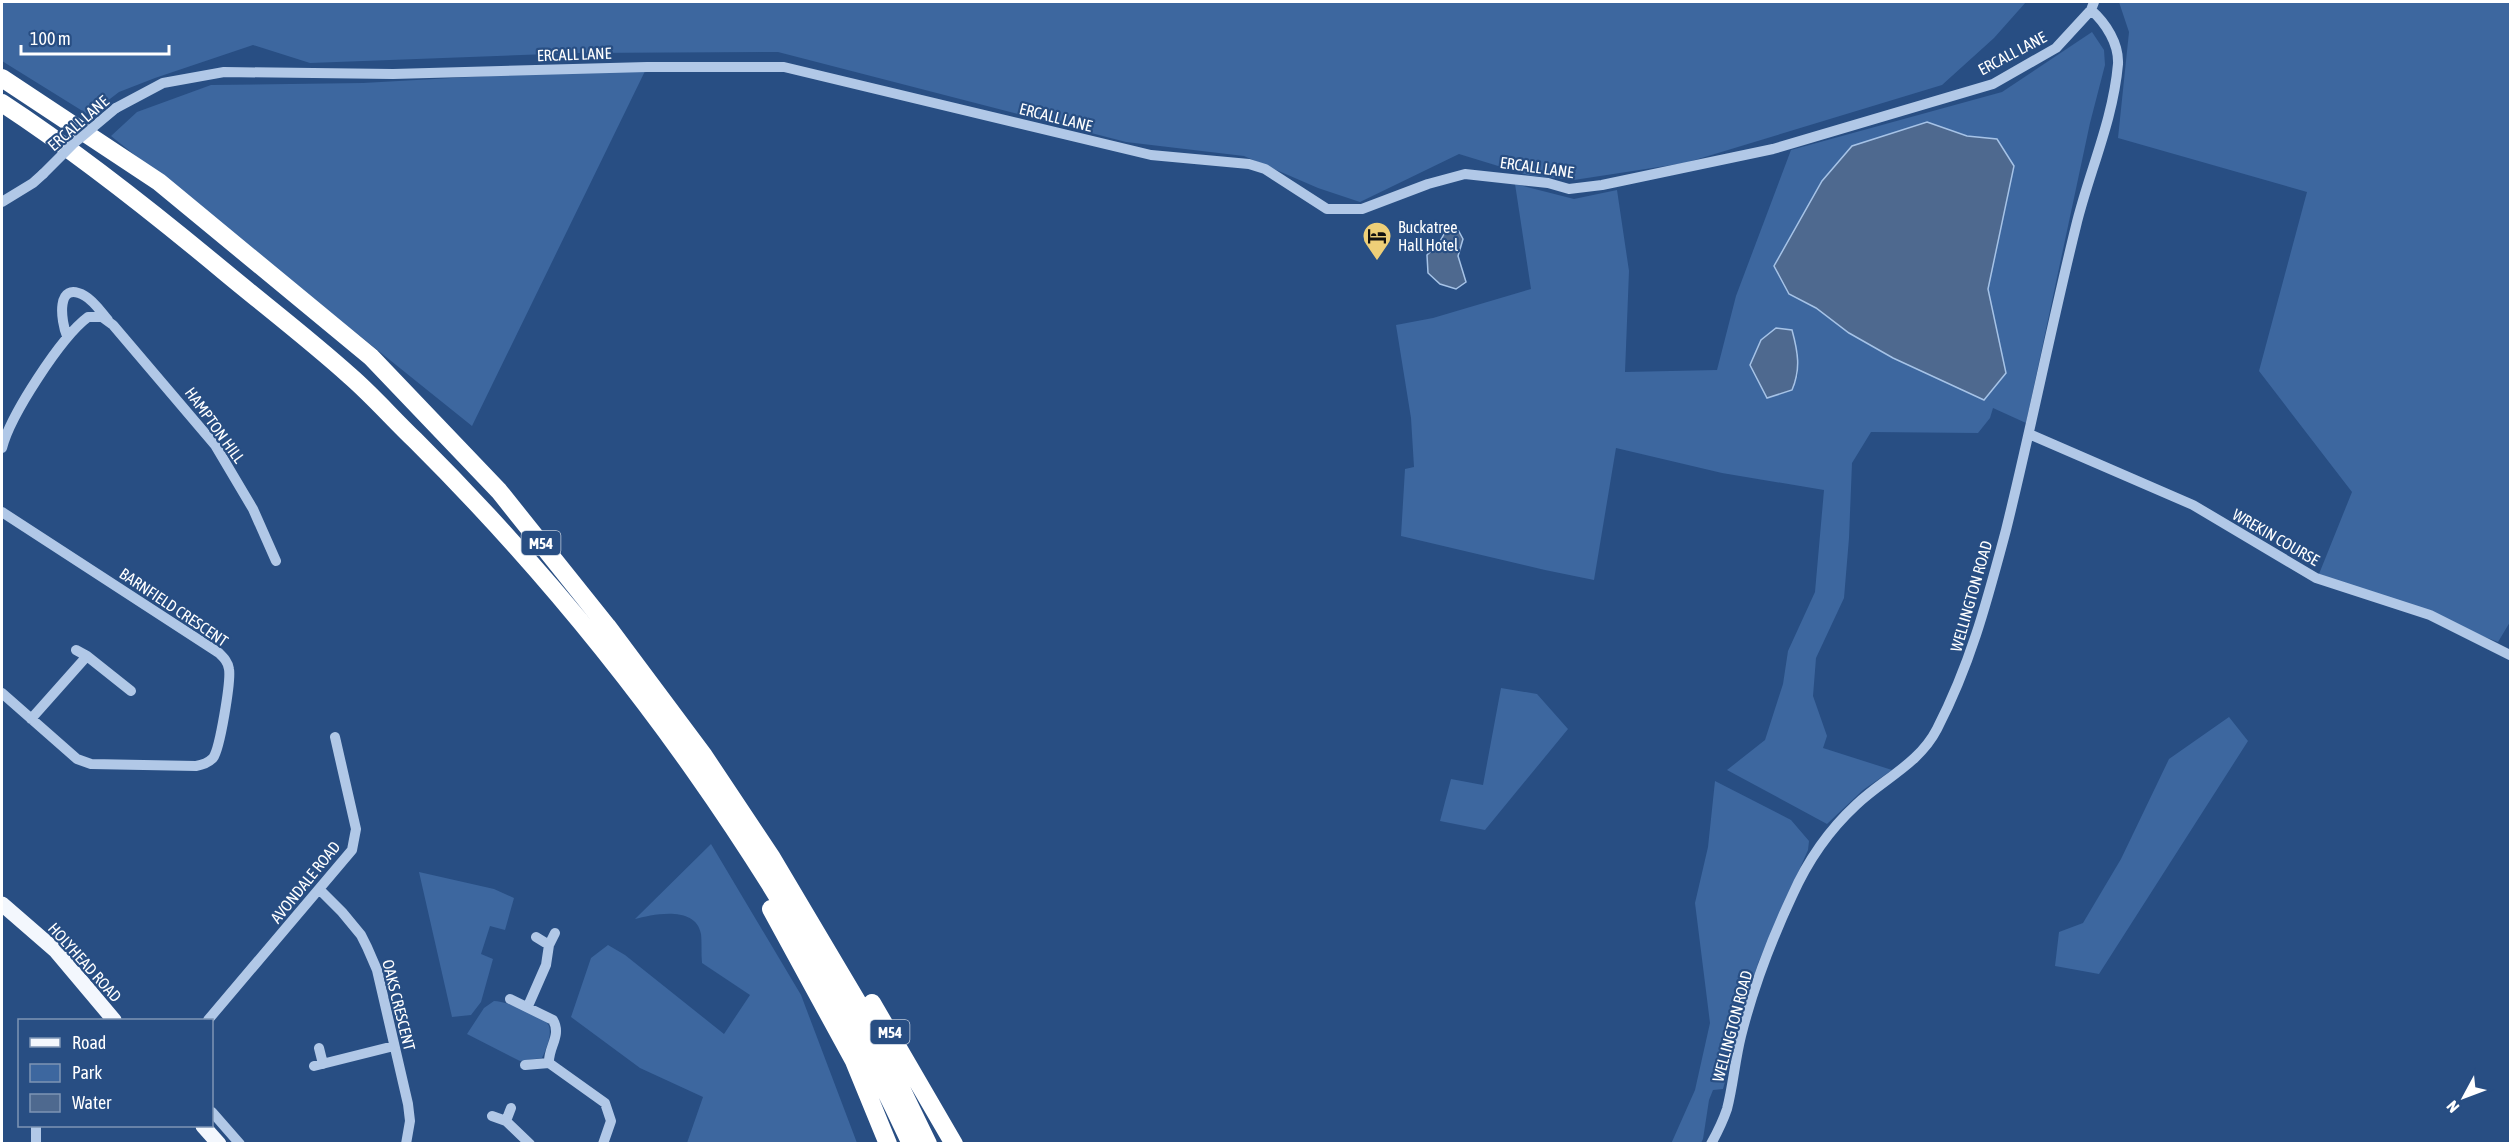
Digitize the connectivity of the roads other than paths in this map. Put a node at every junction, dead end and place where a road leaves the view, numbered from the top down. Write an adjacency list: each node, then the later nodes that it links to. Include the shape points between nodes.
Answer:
1 (2092, 6): 4 (street, ERCALL LANE, bridge, via 2055,48 1994,84 1773,149 1569,189 1466,174 1362,209 1327,209 1249,164 1151,155 784,67 393,74 224,72 163,83 116,108 44,174); 7 (street, WELLINGTON ROAD, via 2115,44 2118,61 2106,132 2076,223)
2 (2, 78): 19 (highway, M54, via 159,182 371,357 499,491 607,626 704,756)
3 (2, 103): 16 (highway, M54, via 139,201 350,376 482,507 592,636)
4 (2, 202)
5 (108, 320): 6 (street, via 88,317); 6 (street, HAMPTON HILL, via 88,298 72,294 61,307); 10 (street, HAMPTON HILL, via 215,445 253,509)
6 (67, 336): 8 (street, via 12,418)
7 (2029, 434): 11 (street, WREKIN COURSE, via 2193,505 2316,578 2430,615); 47 (street, WELLINGTON ROAD, via 1982,624 1954,694 1924,748 1857,803 1815,852 1767,953 1742,1035 1726,1112)
8 (2, 448)
9 (2, 512): 14 (street, BARNFIELD CRESCENT, via 219,654 229,668 217,748 211,760 196,766 91,764 77,759)
10 (276, 561)
11 (2511, 655)
12 (131, 692): 14 (street, via 82,653)
13 (2, 693): 14 (street, BARNFIELD CRESCENT)
14 (31, 719)
15 (335, 737): 17 (street, AVONDALE ROAD, via 356,829 352,850)
16 (669, 737): 43 (highway, M54, via 833,1021); 44 (highway, M54, via 762,872 815,959 866,1049)
17 (320, 890): 26 (street, AVONDALE ROAD); 27 (street, OAKS CRESCENT, via 367,947)
18 (2, 904): 25 (main road, HOLYHEAD ROAD, via 55,950)
19 (815, 928): 45 (highway, M54, via 872,1026); 46 (highway, M54, via 867,994)
20 (555, 933): 22 (street)
21 (536, 937): 22 (street)
22 (549, 945): 24 (street, via 546,964)
23 (510, 999): 24 (street)
24 (528, 1006): 29 (street, via 549,1017 556,1026 557,1037 548,1056)
25 (113, 1019)
26 (209, 1019)
27 (394, 1046): 28 (street, via 318,1065); 40 (street, OAKS CRESCENT, via 410,1121)
28 (319, 1048)
29 (549, 1063): 30 (street); 42 (street, via 605,1103 611,1121)
30 (525, 1065)
31 (511, 1108): 34 (street)
32 (213, 1114): 39 (street)
33 (492, 1116): 34 (street)
34 (506, 1121): 41 (street)
35 (36, 1127): 37 (street)
36 (205, 1127): 38 (main road)
37 (36, 1143)
38 (219, 1143)
39 (240, 1143)
40 (406, 1143)
41 (530, 1143)
42 (603, 1143)
43 (888, 1143)
44 (911, 1143)
45 (928, 1143)
46 (954, 1143)
47 (1712, 1143)

